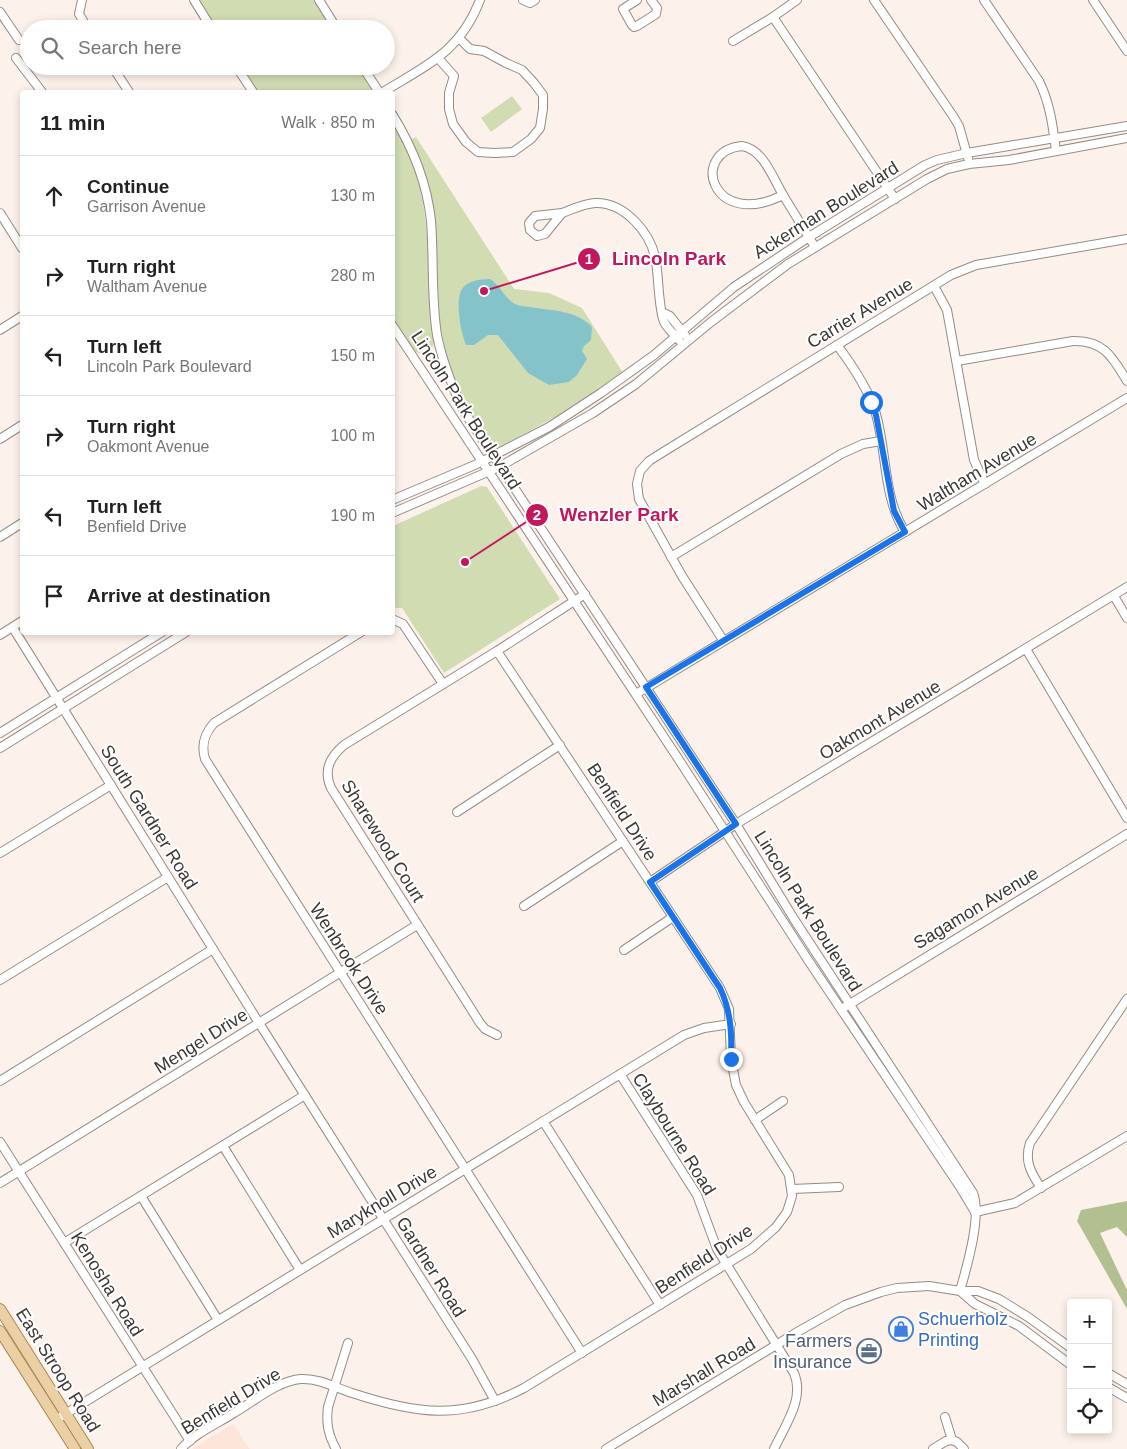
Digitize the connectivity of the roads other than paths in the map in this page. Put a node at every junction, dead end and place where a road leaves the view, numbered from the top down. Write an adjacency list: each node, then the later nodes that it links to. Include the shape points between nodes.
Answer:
1 (82, 0): 17 (street, via 79,14)
2 (194, 0): 18 (street)
3 (319, 0): 19 (street)
4 (480, 0): 20 (street)
5 (523, 0): 6 (street, via 530,3)
6 (535, 0)
7 (619, 0): 14 (street)
8 (637, 0): 14 (street)
9 (651, 0): 14 (street, via 657,11 637,26 632,25)
10 (797, 0): 16 (street)
11 (874, 0): 41 (street, via 954,116)
12 (984, 0): 38 (street, via 1045,93)
13 (1093, 0): 23 (street)
14 (624, 9)
15 (0, 12): 21 (street)
16 (773, 17): 22 (street); 43 (street)
17 (83, 20)
18 (206, 20)
19 (332, 20)
20 (459, 38): 25 (street); 25 (street, via 470,49 484,51 522,70 543,95 540,128 531,140 513,152 494,153 478,152 466,142 453,124 449,109 454,76)
21 (20, 40)
22 (733, 41)
23 (1127, 51)
24 (16, 58): 26 (street)
25 (438, 58): 35 (street)
26 (20, 63)
27 (29, 75): 31 (street)
28 (118, 75): 32 (street)
29 (242, 75): 33 (street)
30 (369, 75): 34 (street)
31 (40, 90)
32 (128, 90)
33 (252, 90)
34 (380, 90)
35 (384, 90)
36 (395, 120): 65 (street, Lincoln Park Boulevard, via 411,149 428,204 434,310 445,366 463,410)
37 (1127, 126): 38 (street, Ackerman Boulevard)
38 (1054, 137): 40 (street); 41 (street, Ackerman Boulevard)
39 (1127, 138): 40 (street, Ackerman Boulevard)
40 (1056, 152): 42 (street, Ackerman Boulevard)
41 (967, 153): 42 (street); 43 (street, Ackerman Boulevard, via 937,160)
42 (969, 164): 45 (street, Ackerman Boulevard, via 947,169)
43 (887, 188): 45 (street); 48 (street, Ackerman Boulevard)
44 (783, 195): 44 (street, via 759,155 748,147 731,148 715,164 713,183 718,191 738,204 751,205); 48 (street)
45 (895, 199): 51 (street, Ackerman Boulevard)
46 (0, 213): 50 (street)
47 (562, 213): 56 (street, via 596,203 614,207 630,217 646,235 656,260 662,312 670,316)
48 (808, 237): 51 (street); 56 (street, Ackerman Boulevard, via 734,287)
49 (1127, 240): 52 (street, Carrier Avenue, via 976,266 951,275)
50 (20, 245)
51 (815, 247): 57 (street, Ackerman Boulevard, via 769,278)
52 (934, 286): 58 (street, Carrier Avenue); 59 (street, via 946,310)
53 (20, 317): 54 (street)
54 (0, 330)
55 (395, 330): 66 (street, Lincoln Park Boulevard)
56 (679, 333): 57 (street); 65 (street, Ackerman Boulevard, via 654,355 580,407)
57 (687, 343): 67 (street, Ackerman Boulevard, via 593,414)
58 (837, 345): 64 (street, via 871,402); 75 (street, Carrier Avenue, via 649,461 640,471 637,484 639,499)
59 (957, 361): 60 (street, via 1084,341 1105,350); 69 (street, via 974,460)
60 (1127, 382)
61 (1127, 398): 69 (street, Waltham Avenue)
62 (20, 426): 63 (street)
63 (0, 439)
64 (881, 441): 73 (street, via 894,511); 75 (street, via 863,444 841,454)
65 (493, 456): 66 (street, Ackerman Boulevard); 67 (street, Lincoln Park Boulevard)
66 (482, 462): 68 (street, Lincoln Park Boulevard); 70 (street, Ackerman Boulevard)
67 (500, 467): 68 (street, Ackerman Boulevard); 77 (street, Lincoln Park Boulevard)
68 (489, 472): 71 (street, Ackerman Boulevard); 79 (street, Lincoln Park Boulevard)
69 (985, 484): 73 (street, Waltham Avenue)
70 (395, 499)
71 (395, 512)
72 (20, 524): 74 (street)
73 (905, 532): 88 (street, Waltham Avenue)
74 (0, 537)
75 (672, 557): 88 (street)
76 (1127, 588): 78 (street, Oakmont Avenue)
77 (585, 594): 79 (street, Sharewood Court); 92 (street, Lincoln Park Boulevard)
78 (1114, 596): 80 (street); 89 (street, Oakmont Avenue)
79 (574, 601): 90 (street, Sharewood Court); 93 (street, Lincoln Park Boulevard)
80 (1127, 618)
81 (395, 620): 91 (street, via 403,624)
82 (20, 623): 83 (street)
83 (13, 628): 84 (street); 94 (street, South Gardner Road)
84 (0, 635)
85 (157, 635): 94 (street)
86 (181, 635): 95 (street)
87 (356, 635): 114 (street, Wenbrook Drive, via 214,723 203,743 205,759)
88 (723, 640): 92 (street, Waltham Avenue)
89 (1026, 649): 101 (street); 102 (street, Oakmont Avenue)
90 (497, 651): 91 (street, Sharewood Court); 97 (street, Benfield Drive)
91 (444, 684): 111 (street, Sharewood Court, via 344,745 331,759 327,769 330,788)
92 (646, 687): 93 (street, Waltham Avenue); 102 (street, Lincoln Park Boulevard)
93 (636, 694): 103 (street, Lincoln Park Boulevard)
94 (57, 699): 95 (street, South Gardner Road); 96 (street)
95 (63, 708): 98 (street); 99 (street, South Gardner Road)
96 (0, 733)
97 (560, 745): 100 (street); 105 (street, Benfield Drive)
98 (0, 748)
99 (111, 785): 106 (street); 107 (street, South Gardner Road)
100 (458, 812)
101 (1127, 818)
102 (736, 824): 103 (street, Oakmont Avenue); 117 (street, Lincoln Park Boulevard)
103 (726, 831): 108 (street, Oakmont Avenue); 118 (street, Lincoln Park Boulevard)
104 (1127, 834): 117 (street, Sagamon Avenue)
105 (623, 841): 108 (street, Benfield Drive); 109 (street)
106 (0, 853)
107 (168, 877): 112 (street, South Gardner Road); 115 (street)
108 (650, 882): 110 (street, Benfield Drive)
109 (524, 906)
110 (673, 917): 113 (street); 120 (street, Benfield Drive, via 720,988)
111 (417, 925): 114 (street, Mengel Drive); 121 (street, Sharewood Court, via 480,1023)
112 (213, 949): 119 (street, South Gardner Road); 123 (street)
113 (624, 950)
114 (340, 973): 119 (street, Mengel Drive); 131 (street, Wenbrook Drive)
115 (0, 980)
116 (1127, 999): 135 (street, via 1027,1149 1027,1162)
117 (849, 1004): 118 (street, Sagamon Avenue); 138 (street, Lincoln Park Boulevard, via 964,1179 976,1200)
118 (842, 1009): 138 (street, Lincoln Park Boulevard)
119 (259, 1023): 124 (street, Gardner Road); 132 (street, Mengel Drive)
120 (731, 1024): 122 (street, Maryknoll Drive, via 684,1035); 126 (street, Benfield Drive, via 733,1074)
121 (497, 1036)
122 (620, 1074): 127 (street, Maryknoll Drive); 141 (street, Claybourne Road, via 697,1196 712,1238)
123 (0, 1081)
124 (305, 1095): 130 (street); 139 (street, Gardner Road)
125 (784, 1101): 126 (street)
126 (755, 1120): 136 (street, Benfield Drive, via 784,1166)
127 (542, 1121): 131 (street, Maryknoll Drive); 144 (street)
128 (1127, 1136): 135 (street)
129 (0, 1142): 132 (street, Kenosha Road)
130 (223, 1146): 137 (street); 142 (street)
131 (465, 1168): 139 (street, Maryknoll Drive); 151 (street, Wenbrook Drive)
132 (18, 1171): 133 (street, Mengel Drive); 140 (street, Kenosha Road)
133 (0, 1183)
134 (839, 1187): 136 (street)
135 (1041, 1188): 138 (street, via 1015,1203)
136 (792, 1189): 141 (street, Benfield Drive, via 790,1204 782,1221)
137 (141, 1196): 140 (street); 146 (street)
138 (975, 1212): 143 (street, Lincoln Park Boulevard)
139 (383, 1219): 142 (street, Maryknoll Drive); 159 (street, Gardner Road)
140 (64, 1243): 153 (street, Kenosha Road)
141 (727, 1265): 144 (street, Benfield Drive); 149 (street, Claybourne Road)
142 (300, 1270): 146 (street, Maryknoll Drive)
143 (960, 1291): 149 (street, Marshall Road, via 929,1286 881,1292 846,1305); 150 (street, Marshall Road, via 978,1291 999,1299); 152 (street, Marshall Road, via 975,1304 1019,1326)
144 (660, 1305): 151 (street, Benfield Drive)
145 (0, 1309): 160 (main road, East Stroop Road)
146 (218, 1320): 153 (street, Maryknoll Drive)
147 (0, 1331): 162 (main road, East Stroop Road)
148 (348, 1343): 156 (street)
149 (777, 1344): 169 (street, Marshall Road); 170 (street, Claybourne Road, via 794,1373 798,1396)
150 (1067, 1345)
151 (582, 1353): 159 (street, Benfield Drive, via 524,1388)
152 (1067, 1363)
153 (142, 1367): 160 (street, Maryknoll Drive); 164 (street, Kenosha Road)
154 (1112, 1375): 155 (street)
155 (1127, 1384)
156 (334, 1387): 159 (street, Benfield Drive, via 392,1405 429,1411 468,1409); 164 (street, Benfield Drive, via 310,1379 282,1384); 168 (street, via 327,1426)
157 (1111, 1389): 158 (street)
158 (1127, 1398)
159 (495, 1401)
160 (66, 1413): 162 (street, Maryknoll Drive); 166 (main road, East Stroop Road)
161 (945, 1418): 163 (street)
162 (56, 1420): 165 (main road, East Stroop Road)
163 (952, 1440): 171 (street); 172 (street)
164 (190, 1441): 167 (street, Benfield Drive)
165 (74, 1449)
166 (88, 1449)
167 (181, 1449)
168 (336, 1449)
169 (606, 1449)
170 (774, 1449)
171 (933, 1449)
172 (964, 1449)

